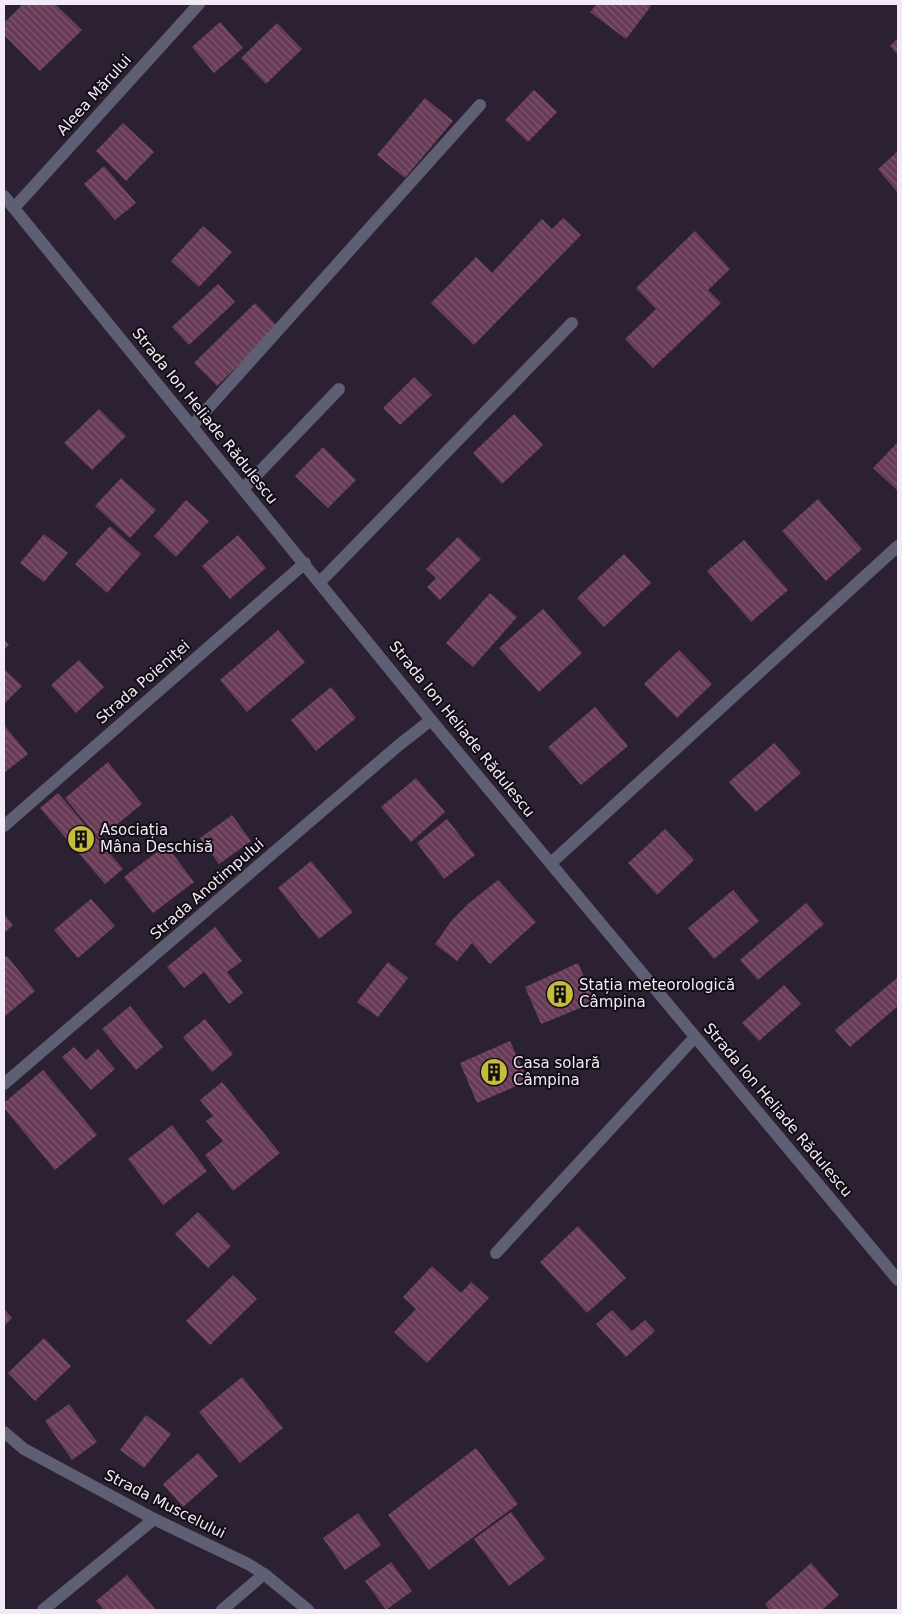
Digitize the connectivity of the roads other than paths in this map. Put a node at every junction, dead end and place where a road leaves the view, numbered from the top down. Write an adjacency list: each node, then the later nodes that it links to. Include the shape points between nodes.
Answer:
1 (198, 4): 4 (street, Aleea Mărului)
2 (480, 105): 7 (street)
3 (4, 196): 4 (street, Strada Ion Heliade Rădulescu)
4 (14, 208): 7 (street, Strada Ion Heliade Rădulescu)
5 (572, 323): 11 (street)
6 (339, 388): 8 (street)
7 (192, 426): 8 (street, Strada Ion Heliade Rădulescu)
8 (243, 489): 10 (street, Strada Ion Heliade Rădulescu)
9 (898, 546): 14 (street)
10 (305, 563): 11 (street, Strada Ion Heliade Rădulescu); 13 (street, Strada Poieniței)
11 (320, 582): 12 (street, Strada Ion Heliade Rădulescu)
12 (432, 720): 14 (street, Strada Ion Heliade Rădulescu); 16 (street, Strada Anotimpului)
13 (4, 826)
14 (551, 863): 15 (street, Strada Ion Heliade Rădulescu)
15 (695, 1037): 17 (street); 18 (street, Strada Ion Heliade Rădulescu)
16 (4, 1084)
17 (496, 1253)
18 (898, 1280)
19 (4, 1432): 20 (street, Strada Muscelului, via 24,1448)
20 (154, 1520): 21 (street, Strada Muscelului); 22 (street)
21 (264, 1574): 23 (street); 24 (street, Strada Muscelului)
22 (43, 1610)
23 (222, 1610)
24 (308, 1610)

